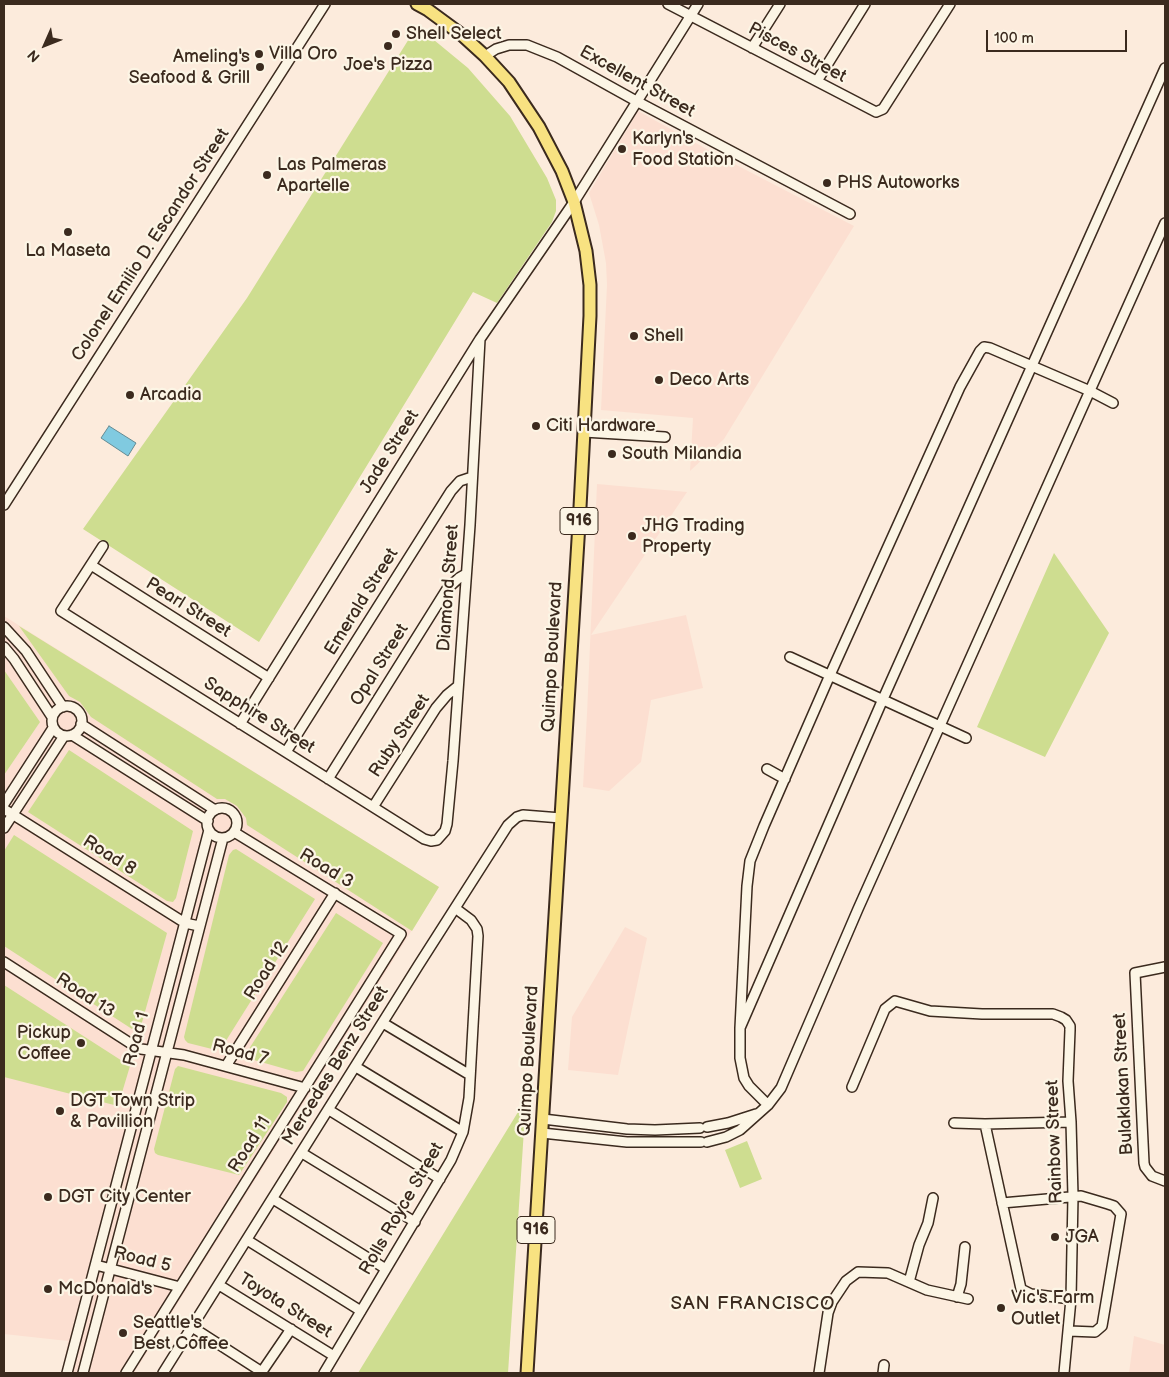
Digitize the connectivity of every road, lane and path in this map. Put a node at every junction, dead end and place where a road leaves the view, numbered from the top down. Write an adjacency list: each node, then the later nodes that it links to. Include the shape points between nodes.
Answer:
1 (325, 4): 24 (street, Colonel Emilio D. Escandor Street)
2 (417, 4): 10 (main road, Quimpo Boulevard / 916, via 462,35)
3 (668, 4): 8 (street, Pisces Street)
4 (698, 4): 8 (street, Jade Street)
5 (780, 4): 9 (street)
6 (865, 4): 12 (street)
7 (950, 4): 12 (street, Pisces Street, via 884,109 870,110)
8 (690, 15): 9 (street, Pisces Street); 13 (street, Jade Street)
9 (752, 48): 12 (street, Pisces Street)
10 (485, 56): 13 (street, Excellent Street, via 508,45 527,45 557,57); 14 (main road, Quimpo Boulevard / 916, via 509,82 540,127)
11 (1165, 68): 18 (street)
12 (817, 81)
13 (638, 102): 14 (street, Jade Street); 15 (street, Excellent Street)
14 (574, 202): 17 (street, Jade Street); 21 (main road, Quimpo Boulevard / 916, via 586,251 590,285)
15 (850, 214)
16 (1165, 223): 19 (street)
17 (480, 339): 23 (street, Diamond Street); 32 (street, Jade Street)
18 (1033, 366): 19 (street); 31 (street, via 990,348 984,347 976,355); 34 (street)
19 (1090, 391): 20 (street); 39 (street)
20 (1113, 403)
21 (584, 432): 22 (street); 52 (main road, Quimpo Boulevard / 916)
22 (665, 437)
23 (472, 477): 27 (street, Diamond Street); 43 (street, Emerald Street, via 460,481 451,491)
24 (4, 505)
25 (103, 546): 26 (street)
26 (90, 565): 32 (street, Pearl Street); 38 (street, Sapphire Street, via 61,611)
27 (466, 574): 33 (street, Diamond Street); 46 (street, Opal Street, via 447,589)
28 (4, 627): 35 (street, via 26,651)
29 (4, 647): 36 (street)
30 (790, 657): 31 (street)
31 (830, 675): 34 (street); 45 (street)
32 (269, 678): 38 (street, Jade Street)
33 (458, 686): 48 (street, Ruby Street, via 436,708); 56 (street, Diamond Street, via 447,824)
34 (883, 700): 39 (street); 66 (street)
35 (63, 706): 36 (street); 37 (street, via 78,712)
36 (52, 718): 40 (street)
37 (81, 724): 41 (street, via 79,729); 50 (street)
38 (240, 724): 43 (street, Sapphire Street)
39 (940, 726): 42 (street); 76 (street, via 781,1088)
40 (53, 728): 41 (street); 47 (street)
41 (68, 735): 51 (street); 53 (street)
42 (966, 738)
43 (286, 752): 46 (street, Sapphire Street)
44 (767, 769): 45 (street)
45 (785, 778): 66 (street, via 754,851 748,874)
46 (328, 779): 48 (street, Sapphire Street)
47 (4, 804)
48 (373, 807): 56 (street, Sapphire Street, via 424,840 431,842)
49 (4, 809): 51 (street, Road 8)
50 (215, 810): 53 (street, via 209,816); 55 (street, via 224,808 232,812 237,819)
51 (13, 815): 54 (street); 60 (street, Road 8)
52 (561, 818): 59 (street, Mercedes Benz Street, via 523,814 512,820); 78 (main road, Quimpo Boulevard / 916)
53 (208, 825): 57 (street, via 215,836); 60 (street, Road 1)
54 (4, 828)
55 (234, 832): 57 (street); 58 (street, Road 3)
56 (441, 837)
57 (223, 838): 61 (street, Road 1)
58 (335, 893): 62 (street, Road 3); 69 (street, Road 12)
59 (455, 908): 65 (street, Mercedes Benz Street); 71 (street, Rolls Royce Street, via 471,920 478,936)
60 (185, 922): 61 (street, Road 8); 67 (street, Road 1)
61 (199, 926): 68 (street, Road 1)
62 (401, 934): 73 (street, Road 11)
63 (4, 962): 67 (street, Road 13, via 122,1040)
64 (1165, 968): 88 (street, Bulaklakan Street, via 1135,972 1144,1163 1152,1176)
65 (383, 1023): 70 (street, Mercedes Benz Street); 71 (street)
66 (740, 1028): 76 (street, via 744,1078)
67 (151, 1050): 68 (street, Road 13); 74 (street, Road 1)
68 (167, 1052): 69 (street, Road 7); 75 (street, Road 1)
69 (226, 1066): 73 (street, Road 7)
70 (356, 1066): 77 (street, Mercedes Benz Street); 83 (street)
71 (470, 1075): 83 (street, Rolls Royce Street)
72 (852, 1087): 79 (street, Rainbow Street, via 885,1009 896,1001 930,1012 1053,1014 1061,1016 1070,1026 1068,1082)
73 (305, 1088): 101 (street, Road 11)
74 (137, 1105): 75 (street); 96 (street, Road 1)
75 (152, 1109): 97 (street, Road 1)
76 (764, 1109): 82 (street, via 728,1123); 85 (street, via 734,1134 704,1142)
77 (329, 1110): 86 (street, Mercedes Benz Street); 87 (street)
78 (543, 1119): 82 (street, via 627,1129); 84 (main road, Quimpo Boulevard / 916)
79 (1071, 1122): 81 (street); 89 (street, Rainbow Street)
80 (954, 1123): 81 (street)
81 (985, 1124): 92 (street)
82 (686, 1129): 85 (street)
83 (462, 1132): 87 (street, Rolls Royce Street)
84 (542, 1133): 85 (street, via 602,1141); 118 (main road, Quimpo Boulevard / 916)
85 (686, 1142)
86 (302, 1153): 91 (street, Mercedes Benz Street); 93 (street)
87 (440, 1179): 93 (street, Rolls Royce Street)
88 (1165, 1181)
89 (1073, 1196): 92 (street); 104 (street, Rainbow Street); 110 (street, via 1114,1206 1121,1214 1121,1220 1102,1326 1095,1332)
90 (933, 1198): 99 (street)
91 (273, 1199): 94 (street, Mercedes Benz Street); 98 (street)
92 (1002, 1203): 104 (street, via 1021,1289 1031,1294)
93 (415, 1222): 98 (street, Rolls Royce Street)
94 (247, 1240): 100 (street, Mercedes Benz Street); 106 (street)
95 (964, 1246): 102 (street)
96 (96, 1265): 97 (street, Road 5); 105 (street, Road 1)
97 (111, 1269): 101 (street, Road 5); 107 (street, Road 1)
98 (386, 1269): 106 (street, Rolls Royce Street)
99 (909, 1282): 102 (street); 119 (street, via 888,1273 858,1272 846,1281 830,1308)
100 (219, 1284): 108 (street, Mercedes Benz Street); 109 (street, Toyota Street)
101 (180, 1287): 116 (street, Road 11)
102 (957, 1297): 103 (street)
103 (968, 1299)
104 (1071, 1299): 110 (street, Rainbow Street)
105 (84, 1311): 107 (street); 114 (street, Road 1)
106 (361, 1311): 111 (street, Rolls Royce Street)
107 (98, 1315): 115 (street, Road 1)
108 (192, 1327): 112 (street, Mercedes Benz Street); 113 (street)
109 (291, 1329): 111 (street, Toyota Street); 113 (street)
110 (1069, 1331): 120 (street, Rainbow Street)
111 (334, 1356): 117 (street, Rolls Royce Street)
112 (166, 1372)
113 (261, 1372)
114 (68, 1373)
115 (83, 1373)
116 (126, 1373)
117 (324, 1373)
118 (527, 1373)
119 (819, 1373)
120 (1064, 1373)

